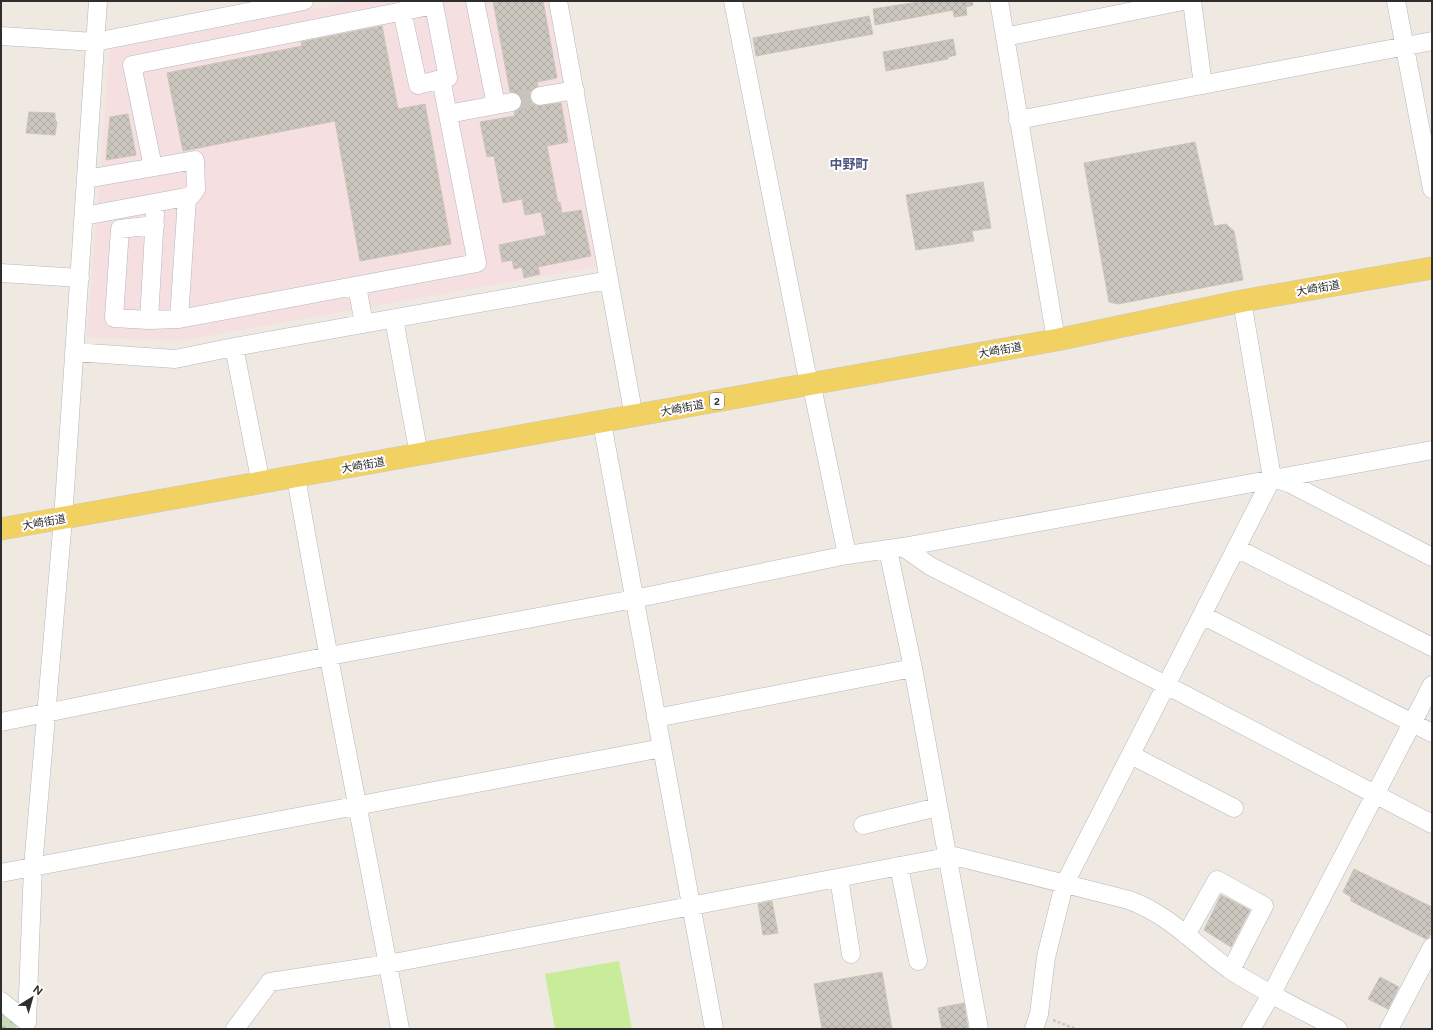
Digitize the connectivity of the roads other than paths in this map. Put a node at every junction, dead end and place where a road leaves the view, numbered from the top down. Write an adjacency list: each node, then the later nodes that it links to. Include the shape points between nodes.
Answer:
1 (98, 1): 14 (street)
2 (304, 1): 14 (street)
3 (475, 1): 20 (street, via 504,103)
4 (558, 1): 18 (street)
5 (733, 1): 43 (street)
6 (999, 1): 12 (street)
7 (1183, 1): 12 (street)
8 (1192, 1): 17 (street)
9 (1396, 1): 15 (street)
10 (402, 11): 16 (street, via 418,85); 16 (street, via 434,4 448,78); 23 (street, via 132,65)
11 (1, 36): 14 (street)
12 (1005, 37): 21 (street)
13 (1432, 41): 15 (street)
14 (95, 42): 24 (street)
15 (1405, 48): 17 (street); 22 (street)
16 (441, 79): 20 (street)
17 (1204, 86): 21 (street)
18 (575, 90): 19 (street); 33 (street)
19 (540, 96)
20 (448, 114): 34 (street, via 477,263)
21 (1018, 120): 40 (street)
22 (1426, 129): 25 (street)
23 (153, 167): 24 (street); 26 (street, via 195,160 196,189)
24 (86, 179): 28 (street)
25 (1432, 189)
26 (187, 198): 27 (street); 36 (street)
27 (156, 203): 28 (street); 29 (street)
28 (84, 216): 32 (street)
29 (155, 225): 38 (street); 38 (street, via 120,229 114,318)
30 (1432, 268): 35 (main road, 大崎街道 / 2)
31 (1, 273): 32 (street)
32 (80, 278): 42 (street)
33 (609, 280): 37 (street); 44 (street)
34 (357, 286): 36 (street); 39 (street)
35 (1242, 301): 40 (main road, 大崎街道 / 2); 49 (street)
36 (179, 319): 38 (street)
37 (394, 319): 39 (street); 47 (street)
38 (149, 320)
39 (364, 324): 41 (street)
40 (1056, 340): 43 (main road, 大崎街道 / 2)
41 (234, 347): 42 (street, via 175,360); 50 (street)
42 (74, 352): 51 (street)
43 (810, 384): 44 (main road, 大崎街道 / 2); 55 (street)
44 (634, 417): 45 (main road, 大崎街道 / 2)
45 (602, 423): 47 (main road, 大崎街道 / 2); 57 (street)
46 (1432, 450): 49 (street)
47 (419, 455): 48 (main road, 大崎街道 / 2)
48 (296, 477): 50 (main road, 大崎街道 / 2); 60 (street)
49 (1272, 478): 53 (street); 54 (street); 56 (street, via 1289,483)
50 (261, 484): 51 (main road, 大崎街道 / 2)
51 (63, 519): 52 (main road, 大崎街道 / 2); 64 (street)
52 (1, 529)
53 (1236, 548): 58 (street); 59 (street)
54 (895, 549): 55 (street); 61 (street); 62 (street)
55 (847, 555): 57 (street)
56 (1432, 557)
57 (634, 599): 60 (street); 65 (street)
58 (1202, 615): 62 (street); 67 (street)
59 (1432, 647)
60 (328, 657): 64 (street); 72 (street)
61 (913, 668): 65 (street); 73 (street)
62 (1166, 686): 70 (street); 71 (street)
63 (1432, 686): 67 (street)
64 (46, 714): 66 (street); 79 (street)
65 (656, 718): 69 (street)
66 (1, 722)
67 (1413, 723): 68 (street); 71 (street)
68 (1432, 733)
69 (662, 748): 72 (street); 83 (street)
70 (1131, 755): 74 (street); 82 (street)
71 (1376, 796): 76 (street); 90 (street)
72 (359, 806): 79 (street); 88 (street)
73 (938, 807): 75 (street); 77 (street)
74 (1234, 808)
75 (863, 824)
76 (1432, 824)
77 (947, 857): 78 (street); 82 (street, via 954,856); 97 (street)
78 (899, 866): 81 (street); 87 (street)
79 (33, 867): 80 (street); 93 (street)
80 (1, 874)
81 (839, 878): 83 (street); 86 (street)
82 (1064, 885): 84 (street, via 1145,906); 92 (street, via 1046,957)
83 (691, 906): 88 (street); 96 (street)
84 (1186, 934): 89 (street); 89 (street, via 1217,880 1264,906)
85 (1432, 947): 100 (street)
86 (851, 954)
87 (918, 961)
88 (388, 964): 94 (street, via 270,982); 95 (street)
89 (1231, 970): 90 (street)
90 (1272, 993): 98 (street); 99 (street)
91 (1, 1001): 93 (street)
92 (1036, 1022)
93 (29, 1026)
94 (235, 1029)
95 (400, 1029)
96 (714, 1029)
97 (979, 1029)
98 (1251, 1029)
99 (1337, 1029)
100 (1389, 1029)

